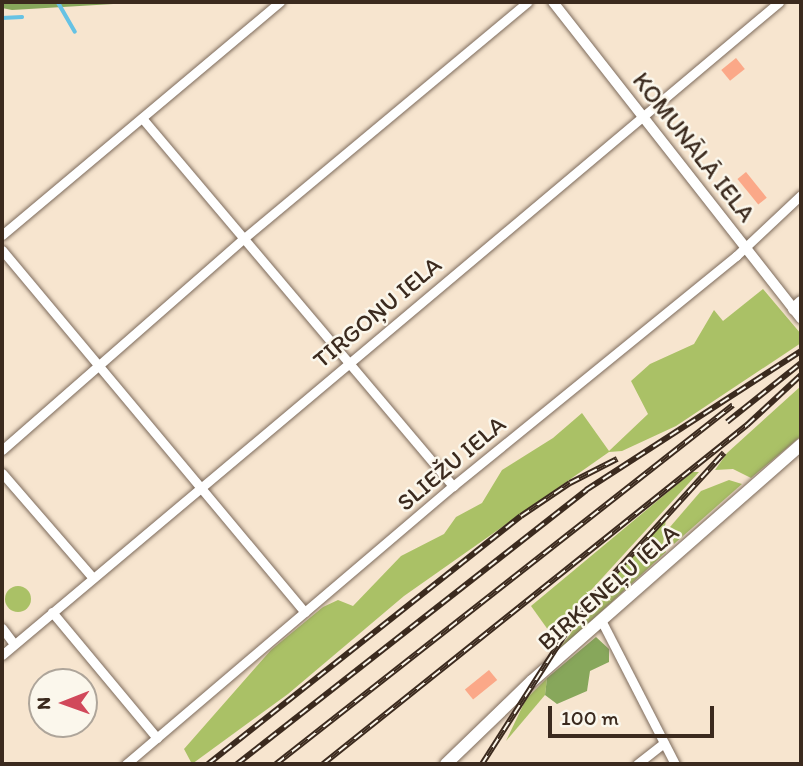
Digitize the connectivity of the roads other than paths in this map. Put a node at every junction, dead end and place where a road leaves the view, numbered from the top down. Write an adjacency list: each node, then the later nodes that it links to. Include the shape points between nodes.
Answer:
1 (280, 2): 6 (street)
2 (527, 2): 9 (street)
3 (553, 2): 5 (street, KOMUNĀLĀ IELA)
4 (779, 2): 5 (street, TIRGOŅU IELA)
5 (642, 115): 10 (street, KOMUNĀLĀ IELA); 13 (street, TIRGOŅU IELA)
6 (142, 118): 8 (street); 9 (street)
7 (801, 195): 10 (street, SLIEŽU IELA)
8 (2, 235)
9 (243, 239): 13 (street); 14 (street)
10 (745, 245): 12 (street, KOMUNĀLĀ IELA); 19 (street, SLIEŽU IELA)
11 (2, 250): 14 (street)
12 (799, 310)
13 (347, 362): 18 (street, TIRGOŅU IELA); 19 (street)
14 (99, 369): 16 (street); 18 (street)
15 (801, 445): 23 (main road, BIRĶENEĻU IELA)
16 (2, 450)
17 (2, 473): 20 (street)
18 (199, 485): 20 (street, TIRGOŅU IELA); 21 (street)
19 (453, 486): 21 (street, SLIEŽU IELA)
20 (93, 578): 22 (street, TIRGOŅU IELA)
21 (306, 611): 27 (street, SLIEŽU IELA)
22 (52, 612): 25 (street, TIRGOŅU IELA); 27 (street)
23 (601, 620): 28 (street); 30 (main road, BIRĶENEĻU IELA)
24 (2, 628): 25 (street)
25 (14, 644): 26 (street, TIRGOŅU IELA)
26 (2, 655)
27 (157, 738): 29 (street, SLIEŽU IELA)
28 (664, 743): 31 (street); 32 (street)
29 (127, 764)
30 (446, 764)
31 (637, 764)
32 (675, 764)

